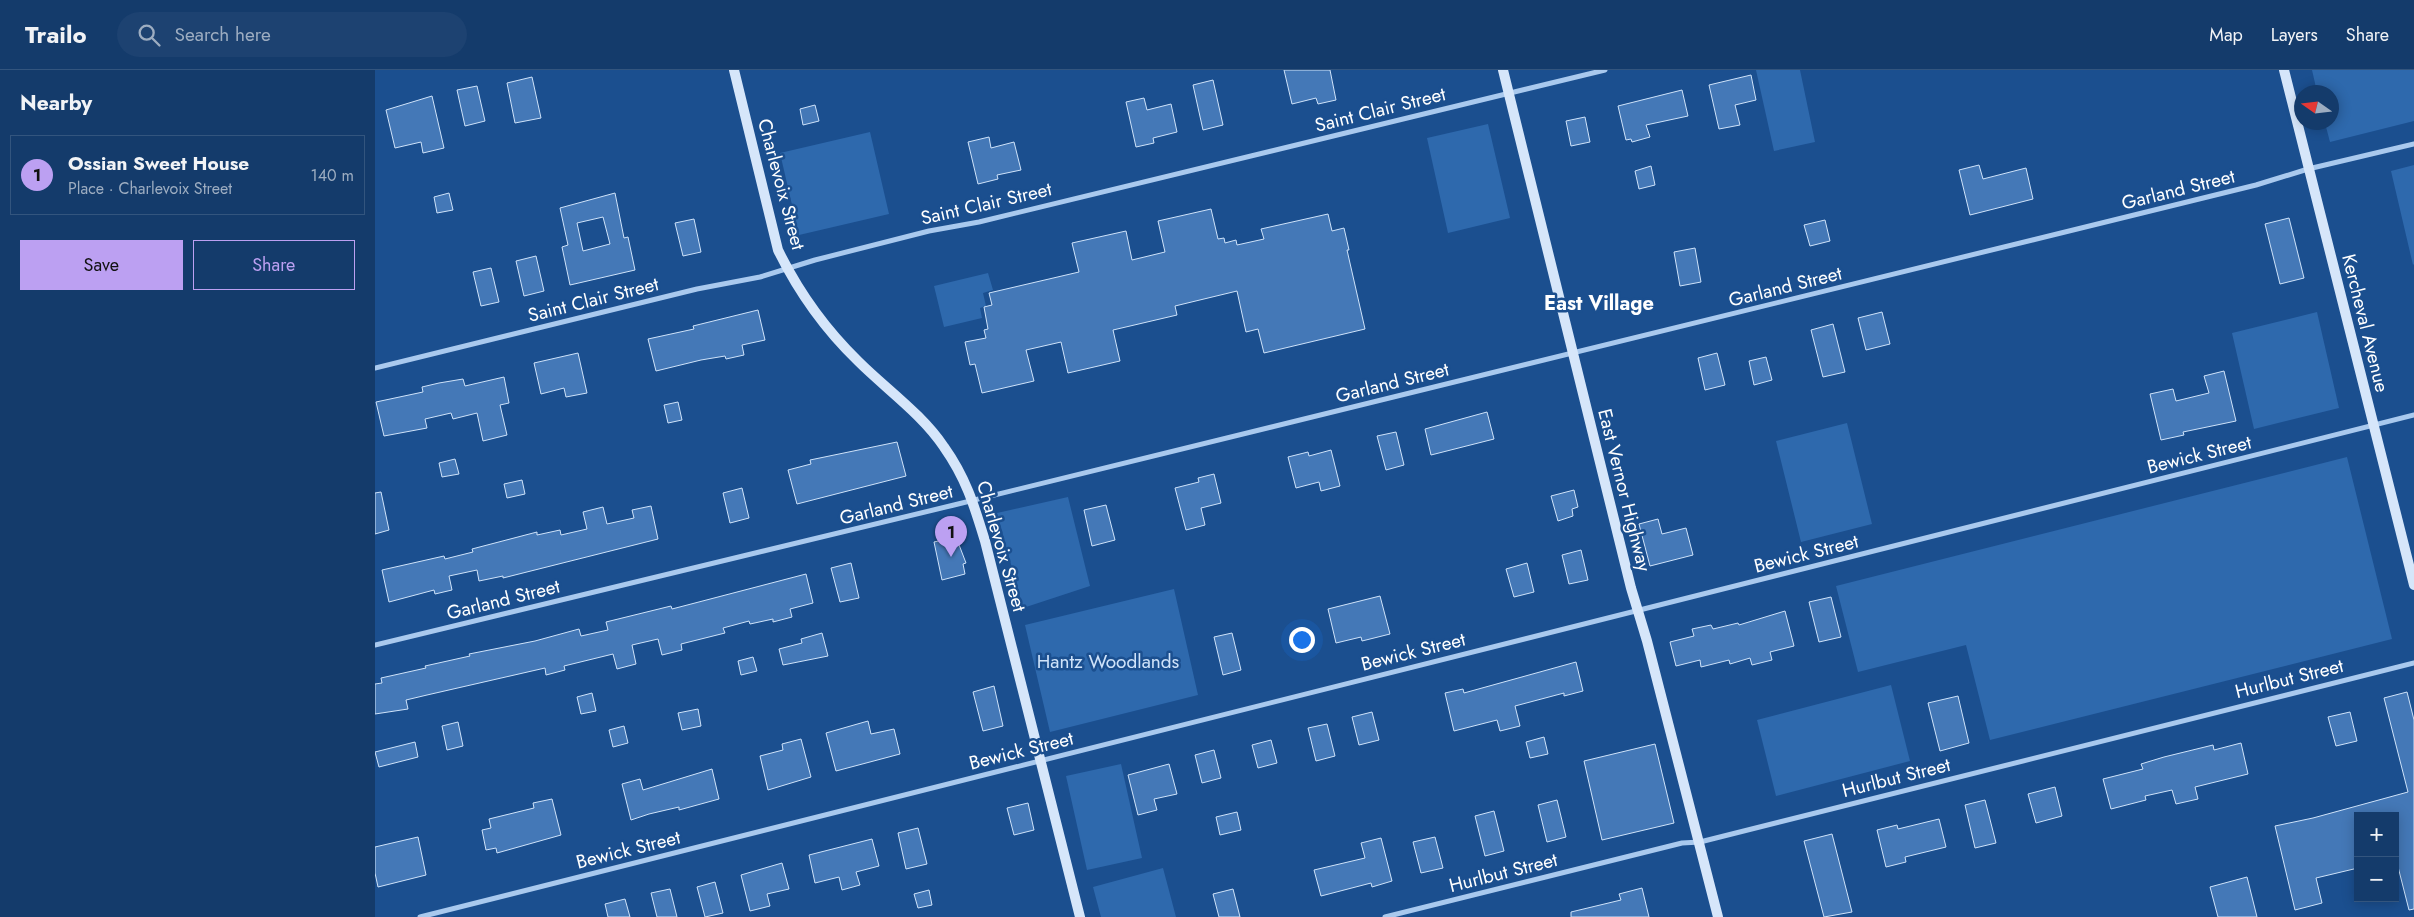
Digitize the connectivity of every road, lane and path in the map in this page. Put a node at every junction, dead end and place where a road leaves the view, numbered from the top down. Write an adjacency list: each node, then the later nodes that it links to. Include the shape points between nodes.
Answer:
1 (734, 70): 8 (street, Charlevoix Street, via 776,243)
2 (1503, 70): 5 (street, East Vernor Highway)
3 (1605, 70): 5 (street, Saint Clair Street)
4 (2284, 70): 7 (street, Kercheval Avenue)
5 (1509, 93): 8 (street, Saint Clair Street, via 988,219 929,230); 9 (street, East Vernor Highway)
6 (2414, 144): 7 (street, Garland Street)
7 (2308, 169): 9 (street, Garland Street, via 2256,185); 12 (street, Kercheval Avenue)
8 (787, 268): 10 (street, Saint Clair Street); 13 (street, Charlevoix Street, via 829,330 943,445 966,481)
9 (1573, 353): 13 (street, Garland Street); 15 (street, East Vernor Highway)
10 (375, 368)
11 (2414, 415): 12 (street, Bewick Street)
12 (2374, 426): 14 (street, Kercheval Avenue); 15 (street, Bewick Street)
13 (972, 501): 16 (street, Garland Street); 18 (street, Charlevoix Street)
14 (2414, 585)
15 (1638, 610): 18 (street, Bewick Street); 19 (street, East Vernor Highway)
16 (375, 645)
17 (2414, 663): 19 (street, Hurlbut Street)
18 (1041, 761): 20 (street, Bewick Street); 21 (street, Charlevoix Street)
19 (1699, 842): 22 (street, Hurlbut Street, via 1682,843); 23 (street, East Vernor Highway)
20 (420, 917)
21 (1080, 917)
22 (1385, 917)
23 (1718, 917)

